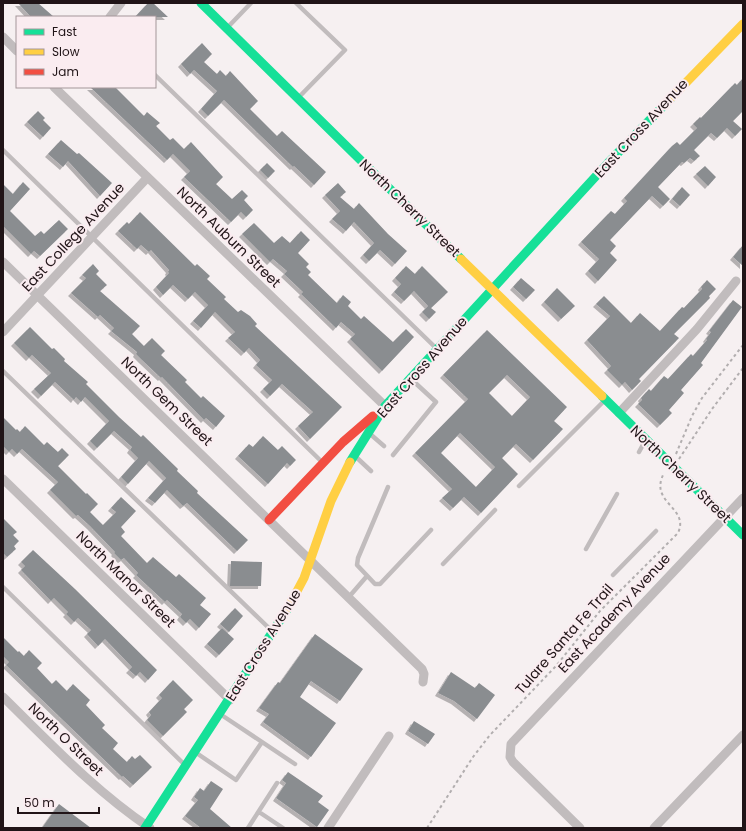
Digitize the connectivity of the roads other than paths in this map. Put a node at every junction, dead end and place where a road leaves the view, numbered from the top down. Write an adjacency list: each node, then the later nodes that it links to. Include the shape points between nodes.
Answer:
1 (121, 3): 5 (street)
2 (201, 3): 7 (street, North Cherry Street)
3 (251, 3): 7 (lane)
4 (296, 3): 12 (lane, via 345,50)
5 (111, 16)
6 (743, 24): 18 (street, East Cross Avenue, via 608,163)
7 (227, 28): 12 (street, North Cherry Street)
8 (3, 37): 9 (street)
9 (16, 50)
10 (156, 76): 21 (lane)
11 (56, 88): 14 (street, North Auburn Street)
12 (298, 98): 18 (street, North Cherry Street)
13 (3, 150): 15 (lane)
14 (147, 178): 15 (street, East College Avenue); 25 (street, North Auburn Street)
15 (93, 237): 19 (street, East College Avenue); 33 (lane)
16 (3, 262): 19 (street, North Gem Street)
17 (736, 281): 26 (street, North Cherry Street, via 697,329)
18 (492, 288): 21 (street, East Cross Avenue); 24 (street, North Cherry Street)
19 (38, 296): 20 (street, East College Avenue); 42 (street, North Gem Street)
20 (3, 332)
21 (437, 349): 23 (street, East Cross Avenue)
22 (3, 371): 53 (lane)
23 (410, 378): 25 (street, East Cross Avenue); 32 (lane, via 436,402)
24 (605, 400): 26 (street, North Cherry Street); 36 (lane)
25 (385, 406): 27 (street, East Cross Avenue); 33 (street)
26 (619, 413): 28 (street, North Cherry Street)
27 (368, 432): 29 (lane); 31 (street, East Cross Avenue)
28 (646, 440): 30 (lane); 41 (street, North Cherry Street)
29 (384, 446)
30 (639, 452)
31 (354, 455): 34 (lane); 47 (street, East Cross Avenue, via 331,501)
32 (393, 455)
33 (323, 463): 42 (street)
34 (371, 471)
35 (3, 479): 56 (street, North Manor Street)
36 (519, 486)
37 (388, 488): 49 (lane, via 358,558 357,565)
38 (617, 494): 46 (lane)
39 (743, 498): 41 (street, East Academy Avenue)
40 (495, 510): 48 (lane)
41 (725, 517): 45 (street, North Cherry Street); 70 (street, East Academy Avenue, via 515,739 509,750 513,762)
42 (269, 520): 47 (street, North Gem Street)
43 (431, 530): 49 (lane, via 380,584 375,584)
44 (656, 531): 50 (lane)
45 (743, 535)
46 (586, 549)
47 (310, 562): 52 (street, North Gem Street); 53 (street, East Cross Avenue)
48 (443, 564)
49 (367, 576): 52 (lane)
50 (613, 576)
51 (3, 587): 63 (lane)
52 (348, 598): 54 (street, North Gem Street, via 422,669)
53 (274, 633): 56 (street, East Cross Avenue)
54 (423, 682)
55 (3, 697): 66 (street, North O Street, via 92,784)
56 (230, 700): 57 (street, East Cross Avenue)
57 (220, 714): 60 (lane); 61 (street, East Cross Avenue)
58 (743, 735): 71 (street)
59 (389, 736): 69 (street)
60 (262, 742): 61 (lane, via 236,780); 62 (lane)
61 (195, 752): 63 (street, East Cross Avenue)
62 (295, 764)
63 (186, 766): 66 (street, East Cross Avenue)
64 (277, 783): 65 (lane)
65 (259, 812): 67 (lane); 68 (lane)
66 (147, 827)
67 (248, 828)
68 (283, 828)
69 (328, 828)
70 (580, 828)
71 (654, 828)

